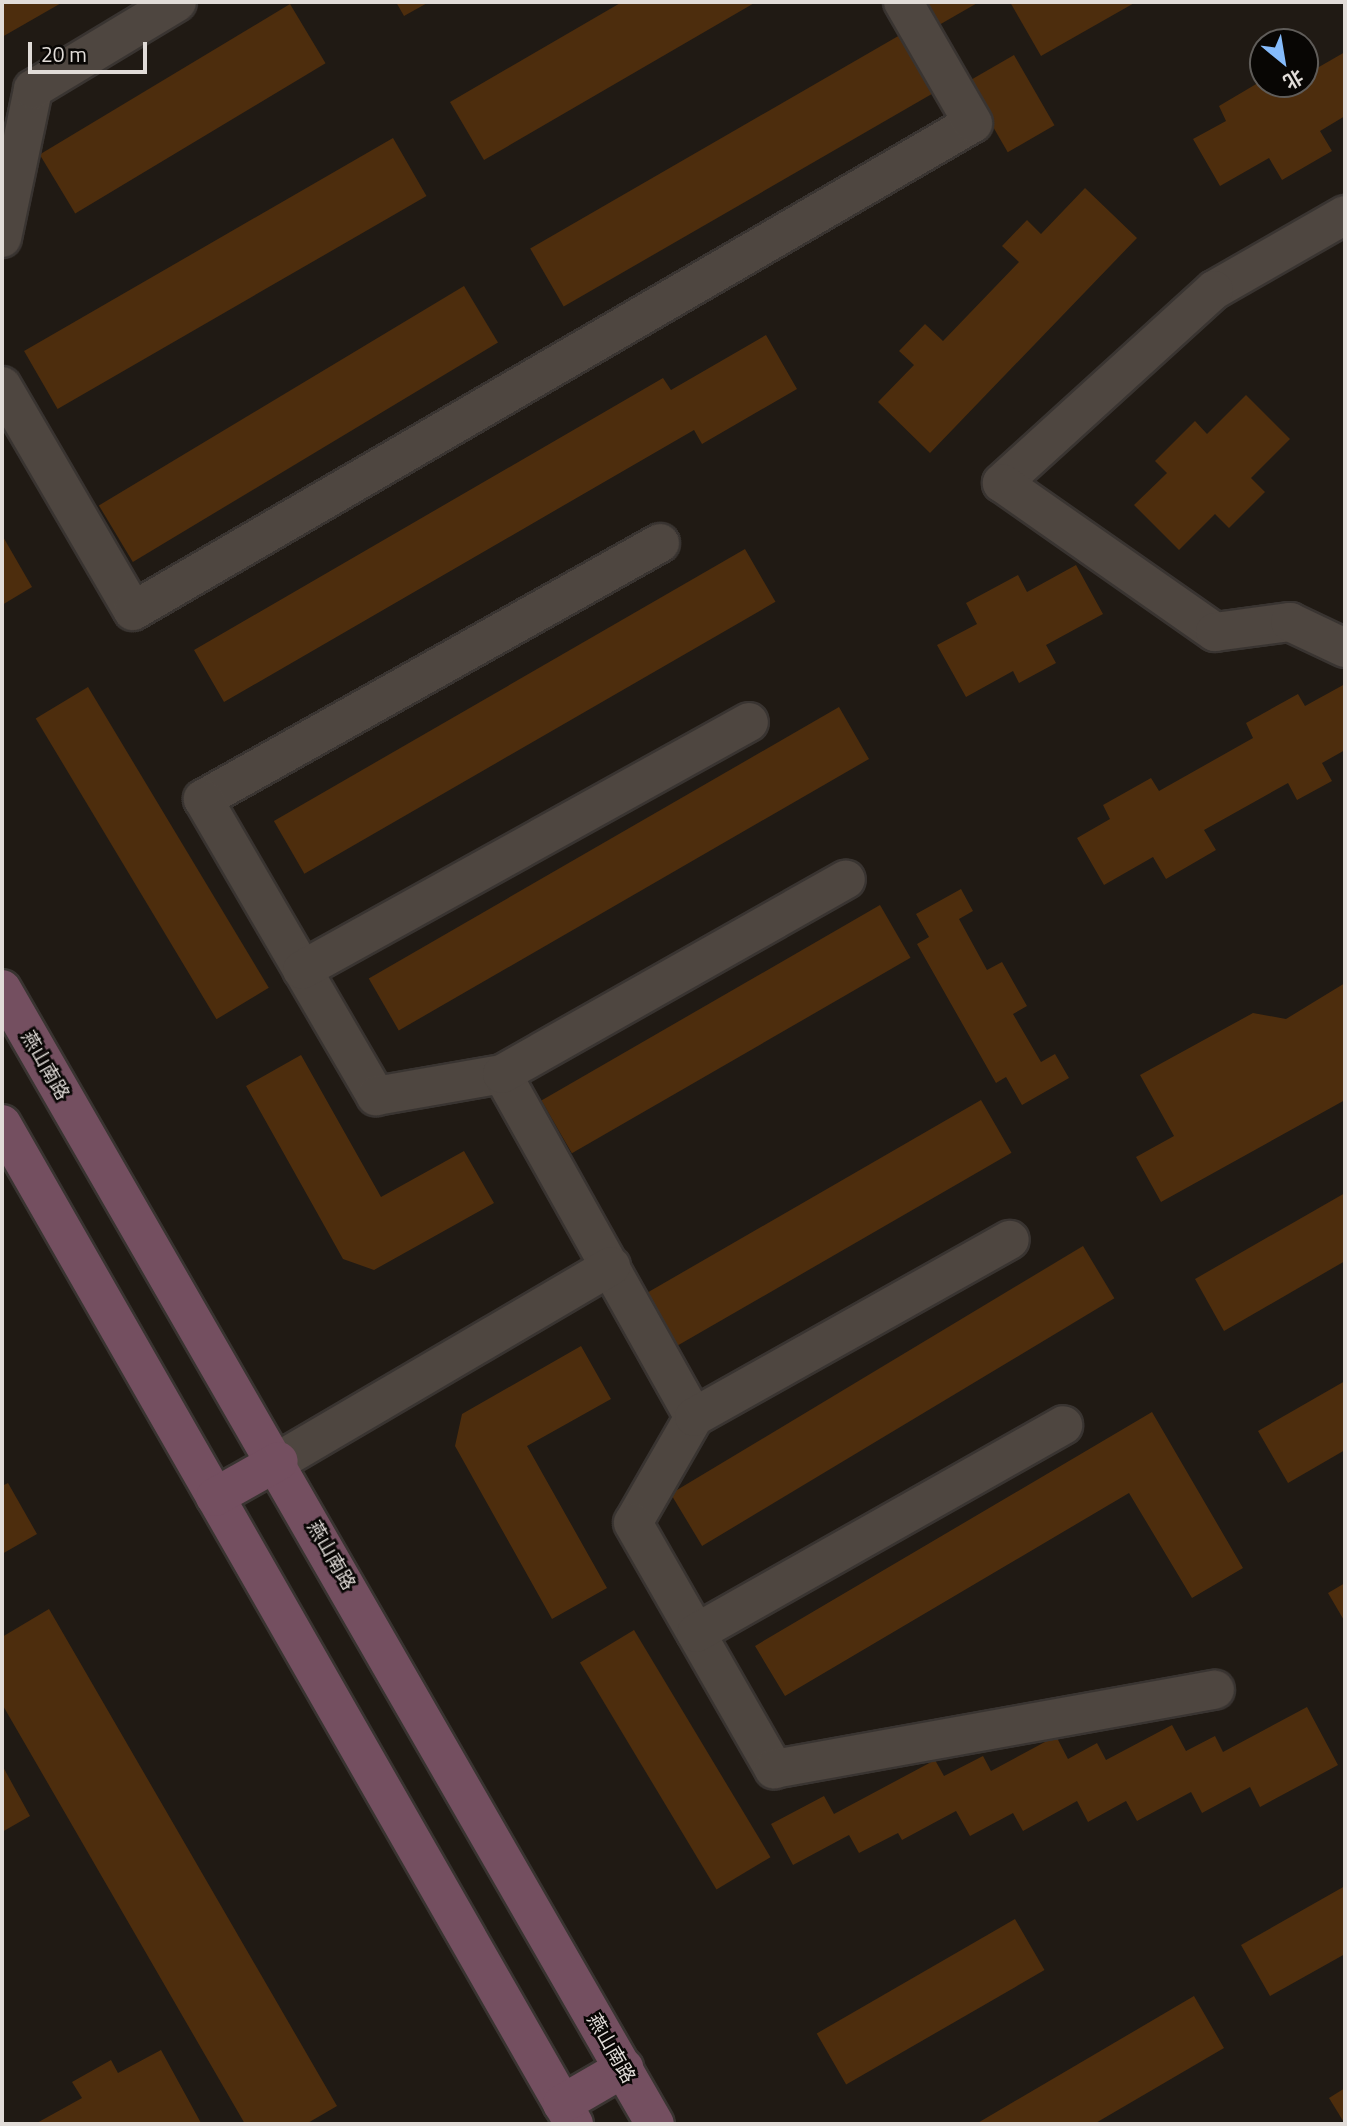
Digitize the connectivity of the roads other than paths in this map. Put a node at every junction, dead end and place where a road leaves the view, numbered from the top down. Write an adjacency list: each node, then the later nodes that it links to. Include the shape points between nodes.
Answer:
1 (177, 2): 4 (street, via 33,89)
2 (903, 2): 5 (street, via 973,123 133,611)
3 (1345, 215): 7 (street, via 1214,290 1002,483 1214,632 1290,622)
4 (2, 238)
5 (2, 386)
6 (660, 543): 10 (street, via 203,799)
7 (1345, 648)
8 (749, 722): 10 (street)
9 (846, 879): 12 (street)
10 (302, 970): 12 (street, via 376,1096)
11 (2, 989): 18 (main road, 燕山南路)
12 (502, 1074): 15 (street)
13 (4, 1131): 19 (main road)
14 (1010, 1240): 16 (street)
15 (611, 1266): 16 (street); 18 (street)
16 (694, 1417): 20 (street, via 633,1523)
17 (1063, 1425): 20 (street)
18 (279, 1461): 19 (main road); 22 (main road, 燕山南路)
19 (215, 1497): 23 (main road)
20 (696, 1633): 21 (street, via 774,1769)
21 (1215, 1690)
22 (624, 2068): 23 (main road); 24 (main road, 燕山南路)
23 (568, 2114)
24 (655, 2124)

